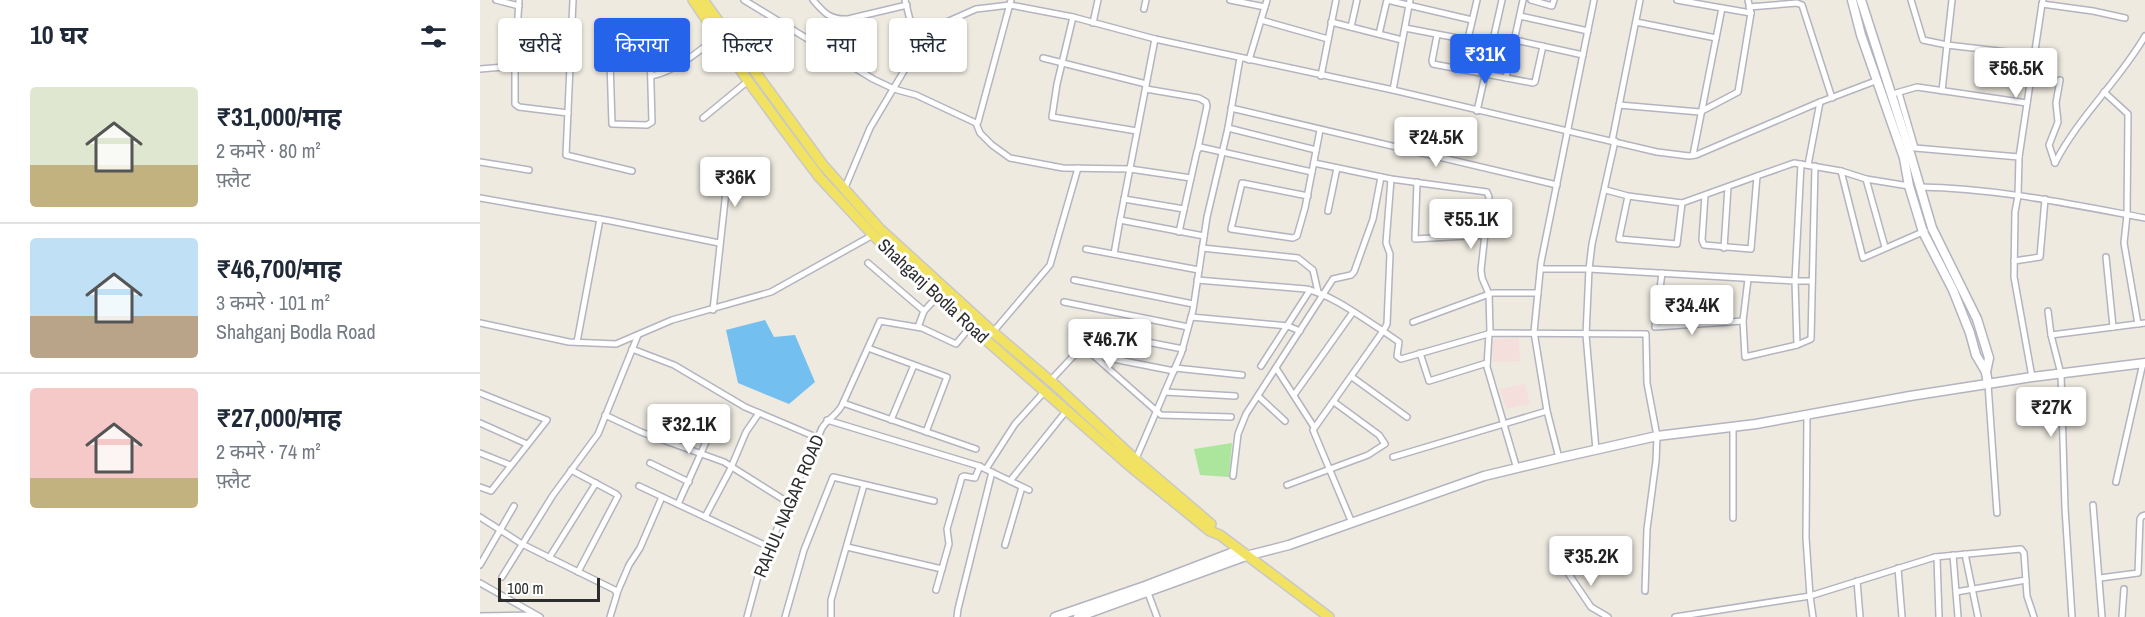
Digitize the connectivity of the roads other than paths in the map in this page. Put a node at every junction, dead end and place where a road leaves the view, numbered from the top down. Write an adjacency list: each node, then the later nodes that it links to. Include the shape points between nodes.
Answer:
1 (496, 0): 25 (street)
2 (573, 0): 94 (street)
3 (693, 0): 36 (main road, Shahganj Bodla Road)
4 (703, 0): 130 (main road, Shahganj Bodla Road)
5 (744, 0): 82 (street)
6 (813, 0): 26 (street, via 826,15 838,19)
7 (1098, 0): 42 (street)
8 (1146, 0): 32 (street)
9 (1230, 0): 28 (street)
10 (1336, 0): 43 (street)
11 (1358, 0): 45 (street)
12 (1477, 0): 41 (street)
13 (1502, 0): 74 (street)
14 (1523, 0): 33 (street)
15 (1531, 0): 16 (street, via 1552,6)
16 (1554, 0)
17 (1594, 0): 47 (street)
18 (1640, 0): 44 (street)
19 (1677, 0): 31 (street)
20 (1852, 0): 78 (main road)
21 (1861, 0): 78 (main road)
22 (1911, 0): 57 (street, via 1923,40)
23 (1952, 0): 57 (street)
24 (2043, 2): 39 (street); 61 (street)
25 (519, 3): 35 (street)
26 (906, 3): 37 (street)
27 (1011, 3): 34 (street); 38 (street, via 976,9); 96 (street)
28 (1266, 3): 40 (street)
29 (1409, 3): 41 (street); 46 (street); 48 (street, via 1387,0)
30 (1749, 6): 31 (street); 87 (street, via 1802,5); 93 (street, via 1739,91)
31 (1722, 8): 51 (street)
32 (1144, 9)
33 (1520, 16): 47 (street); 56 (street)
34 (1073, 17): 42 (street); 65 (street)
35 (518, 18)
36 (706, 18)
37 (910, 18)
38 (956, 18)
39 (2125, 18)
40 (1261, 20): 53 (street); 64 (street)
41 (1472, 20): 55 (street)
42 (1093, 22): 52 (street)
43 (1331, 22): 45 (street); 53 (street)
44 (1636, 22): 51 (street); 90 (street)
45 (1351, 27): 48 (street)
46 (1405, 28): 49 (street); 54 (street)
47 (1588, 31): 60 (street)
48 (1379, 34): 54 (street)
49 (1437, 35): 55 (street); 68 (street, via 1432,63)
50 (2145, 36): 85 (street)
51 (1716, 38): 93 (street)
52 (1155, 39): 63 (street); 81 (street)
53 (1328, 39): 76 (street)
54 (1402, 40): 83 (street)
55 (1468, 40): 68 (street)
56 (1515, 40): 58 (street); 77 (street)
57 (1947, 45): 61 (street); 84 (street)
58 (1543, 46): 60 (street); 77 (street, via 1534,83)
59 (702, 49): 75 (street, via 665,73)
60 (1583, 55): 99 (street)
61 (2034, 55): 89 (street)
62 (1042, 58): 65 (street)
63 (1240, 58): 64 (street); 91 (street)
64 (1249, 60): 76 (street)
65 (1062, 62): 81 (street); 100 (street, via 1052,117)
66 (498, 67): 67 (street)
67 (480, 69)
68 (1461, 69): 74 (street)
69 (515, 72): 94 (street, via 515,105)
70 (610, 72): 75 (street, via 612,124 651,124)
71 (651, 72): 75 (street)
72 (742, 72): 80 (main road, Shahganj Bodla Road)
73 (904, 72): 82 (street)
74 (1486, 74): 77 (street); 92 (street)
75 (651, 76)
76 (1321, 76): 83 (street)
77 (1506, 78)
78 (1881, 79): 86 (main road); 87 (street); 126 (main road)
79 (2060, 80): 85 (street, via 2058,122 2049,145 2055,163)
80 (748, 81): 95 (street); 150 (main road, Shahganj Bodla Road, via 820,178)
81 (1146, 87): 100 (street); 102 (street, via 1206,102)
82 (894, 89): 96 (street); 130 (street, via 862,145)
83 (1393, 90): 92 (street)
84 (1942, 91): 86 (street, via 1917,87); 89 (street)
85 (2104, 92): 143 (street, via 2128,114)
86 (1895, 94): 106 (street, via 1916,148); 128 (main road)
87 (1832, 98): 88 (street)
88 (1820, 102): 105 (street); 110 (street)
89 (2027, 103): 106 (street)
90 (1619, 105): 93 (street); 101 (street)
91 (1231, 108): 97 (street); 98 (street)
92 (1477, 111): 99 (street)
93 (1700, 112): 105 (street)
94 (567, 113): 115 (street, via 566,156)
95 (703, 118)
96 (976, 123): 111 (street, via 980,133 1010,158)
97 (1228, 128): 103 (street); 104 (street)
98 (1320, 130): 103 (street); 125 (street)
99 (1568, 130): 101 (street); 125 (street)
100 (1137, 131): 113 (street)
101 (1613, 141): 105 (street); 129 (street)
102 (1198, 148): 104 (street); 121 (street)
103 (1316, 150): 108 (street)
104 (1221, 152): 117 (street); 152 (street)
105 (1693, 156)
106 (2019, 157): 134 (street)
107 (480, 162): 114 (street)
108 (1314, 163): 112 (street); 117 (street)
109 (1801, 164): 110 (street); 118 (street); 169 (street)
110 (1812, 166): 116 (street); 170 (street)
111 (1078, 168): 113 (street); 195 (street, via 1050,265)
112 (1337, 168): 119 (street); 141 (street)
113 (1130, 169): 121 (street); 136 (street)
114 (529, 170)
115 (632, 171)
116 (1841, 171): 123 (street); 154 (street, via 1863,258)
117 (1312, 172): 132 (street)
118 (1757, 176): 127 (street); 156 (street, via 1751,249)
119 (1381, 177): 122 (street); 172 (street, via 1373,219 1354,272 1334,278)
120 (756, 178): 153 (street, via 728,172)
121 (1191, 178): 139 (street)
122 (1391, 179): 124 (street); 194 (street, via 1386,243 1390,254 1387,324)
123 (1866, 179): 126 (street); 154 (street)
124 (1417, 182): 142 (street, via 1485,191 1489,197); 151 (street, via 1415,239)
125 (1557, 185): 162 (street)
126 (1909, 186): 149 (main road)
127 (1728, 187): 131 (street); 156 (street)
128 (1920, 187): 134 (street, via 1957,187); 147 (main road)
129 (1606, 190): 133 (street); 163 (street)
130 (844, 191): 195 (main road, Shahganj Bodla Road, via 890,239)
131 (1705, 195): 138 (street); 156 (street, via 1703,243)
132 (1308, 196): 132 (street, via 1296,238 1231,229 1242,183)
133 (1628, 196): 138 (street); 138 (street, via 1618,237 1622,240 1676,245)
134 (2018, 196): 137 (street); 160 (street)
135 (480, 198): 145 (street)
136 (1124, 199): 139 (street); 146 (street)
137 (2045, 199): 143 (street); 160 (street, via 2040,257)
138 (1682, 203)
139 (1184, 209): 148 (street)
140 (1436, 210): 142 (street)
141 (1328, 211)
142 (1487, 212): 151 (street)
143 (2127, 215): 144 (street); 186 (street, via 2124,243)
144 (2145, 218)
145 (600, 219): 153 (street); 201 (street)
146 (1120, 220): 148 (street); 158 (street)
147 (1932, 228): 149 (street); 216 (main road, via 1977,319 1989,358)
148 (1179, 232): 152 (street)
149 (1923, 232): 154 (street); 216 (main road, via 1953,290)
150 (873, 235): 175 (main road, Shahganj Bodla Road); 178 (street, via 771,292)
151 (1484, 235): 174 (street, via 1481,270)
152 (1204, 236): 155 (street)
153 (719, 243): 178 (street)
154 (1885, 247)
155 (1202, 248): 164 (street); 172 (street, via 1298,258 1313,270)
156 (1724, 248)
157 (1086, 249): 158 (street)
158 (1114, 254): 164 (street)
159 (2106, 257): 191 (street)
160 (2014, 261): 220 (street)
161 (868, 262): 179 (street)
162 (1541, 269): 163 (street); 173 (street)
163 (1589, 269): 165 (street); 199 (street)
164 (1199, 270): 168 (street)
165 (1662, 273): 166 (street); 183 (street, via 1655,327)
166 (1748, 279): 169 (street); 183 (street)
167 (1074, 280): 177 (street)
168 (1197, 280): 171 (street); 177 (street)
169 (1795, 281): 170 (street); 202 (street)
170 (1812, 281): 202 (street, via 1811,339)
171 (1310, 290): 172 (street); 188 (street)
172 (1321, 293): 181 (street); 193 (street)
173 (1538, 293): 174 (street); 196 (street)
174 (1489, 294): 184 (street); 197 (street)
175 (937, 297): 179 (street); 187 (main road, Shahganj Bodla Road)
176 (1064, 302): 190 (street)
177 (1193, 304): 182 (street)
178 (712, 310): 198 (street)
179 (924, 311): 189 (street)
180 (2048, 311): 200 (street)
181 (1353, 312): 194 (street); 226 (street)
182 (1191, 317): 188 (street); 190 (street)
183 (1743, 321): 202 (street, via 1745,357)
184 (1413, 322)
185 (480, 323): 201 (street)
186 (2142, 323): 191 (street)
187 (970, 326): 189 (street, via 956,344); 214 (main road, Shahganj Bodla Road)
188 (1288, 326): 193 (street); 212 (street)
189 (918, 327): 203 (street, RAHUL NAGAR ROAD, via 880,321)
190 (1188, 327): 205 (street)
191 (2113, 327): 200 (street)
192 (1086, 330): 205 (street)
193 (1300, 331): 213 (street)
194 (1383, 331): 206 (street, via 1399,342 1399,358); 219 (street)
195 (993, 332): 208 (main road, Shahganj Bodla Road)
196 (1534, 332): 197 (street); 199 (street); 232 (street)
197 (1489, 333): 206 (street); 209 (street)
198 (638, 334): 201 (street, via 616,344); 204 (street)
199 (1586, 334): 248 (street, via 1647,334 1647,383); 252 (street)
200 (2051, 334): 217 (street)
201 (577, 342)
202 (1797, 345)
203 (868, 348): 211 (street); 230 (street, RAHUL NAGAR ROAD)
204 (632, 349): 235 (street, via 674,365); 237 (street)
205 (1182, 350): 215 (street)
206 (1420, 353): 209 (street, via 1429,381)
207 (1093, 355): 215 (street); 221 (street, via 1077,350); 233 (street)
208 (1027, 360): 214 (main road); 221 (main road, Shahganj Bodla Road)
209 (1487, 363): 244 (street)
210 (2144, 363): 217 (main road); 269 (street)
211 (914, 365): 241 (street); 247 (street, via 947,376)
212 (1262, 366)
213 (1276, 368): 226 (street); 228 (street)
214 (1020, 369): 223 (main road, Shahganj Bodla Road)
215 (1175, 369): 218 (street); 224 (street)
216 (1986, 372): 222 (main road)
217 (2061, 374): 220 (main road); 339 (street)
218 (1242, 375)
219 (1352, 377): 229 (street); 239 (street)
220 (2032, 377): 222 (main road)
221 (1050, 381): 258 (main road, Shahganj Bodla Road)
222 (1988, 384): 236 (main road); 283 (street)
223 (1045, 391): 231 (main road, Shahganj Bodla Road); 261 (street)
224 (1165, 392): 227 (street); 233 (street)
225 (480, 393): 250 (street, via 546,418)
226 (1294, 395): 246 (street)
227 (1235, 396)
228 (1258, 396): 242 (street); 266 (street, via 1240,429)
229 (1334, 402): 246 (street); 263 (street, via 1386,442 1368,455)
230 (843, 403): 240 (street, RAHUL NAGAR ROAD, via 840,411); 241 (street)
231 (1066, 410): 258 (main road, Shahganj Bodla Road); 267 (street)
232 (1547, 411): 244 (street); 256 (street)
233 (1156, 412): 238 (street); 258 (street)
234 (719, 413): 254 (street)
235 (759, 413): 249 (street); 260 (street)
236 (1807, 414): 245 (main road); 316 (street, via 1806,538)
237 (605, 415): 254 (street); 264 (street, via 598,434)
238 (1231, 417)
239 (1407, 417)
240 (827, 420): 249 (street, RAHUL NAGAR ROAD); 261 (street)
241 (891, 420): 247 (street)
242 (1285, 421)
243 (480, 423): 250 (street)
244 (1502, 424): 255 (street); 262 (street)
245 (1733, 426): 248 (main road); 287 (street)
246 (1314, 427): 263 (street)
247 (926, 432): 251 (street)
248 (1657, 436): 252 (main road); 312 (street, via 1646,536)
249 (818, 438): 279 (street, RAHUL NAGAR ROAD)
250 (527, 444): 259 (street)
251 (976, 449)
252 (1596, 450): 256 (main road)
253 (480, 453): 259 (street)
254 (702, 454): 260 (street); 268 (street)
255 (1394, 457)
256 (1559, 458): 262 (main road)
257 (650, 463): 268 (street)
258 (1133, 464): 294 (main road, Shahganj Bodla Road, via 1210,531)
259 (510, 465): 274 (street, via 490,491)
260 (731, 466): 279 (street); 285 (street)
261 (983, 468): 265 (street); 301 (street, via 976,477 962,477 947,529 950,544)
262 (1517, 468): 288 (main road)
263 (1328, 469): 272 (street); 288 (street)
264 (571, 470): 270 (street); 290 (street)
265 (992, 472): 267 (street); 324 (street)
266 (1233, 476)
267 (1010, 481): 275 (street)
268 (689, 482): 280 (street)
269 (2116, 482)
270 (596, 483): 298 (street); 302 (street, via 618,499)
271 (864, 485): 278 (street); 292 (street); 322 (street, via 833,477 804,550)
272 (1287, 485)
273 (639, 486): 277 (street)
274 (480, 487)
275 (1022, 487): 276 (street); 291 (street)
276 (1029, 490)
277 (662, 497): 280 (street); 314 (street)
278 (934, 501)
279 (789, 502): 293 (street, RAHUL NAGAR ROAD)
280 (678, 504): 285 (street)
281 (2093, 505): 305 (street)
282 (514, 506): 289 (street)
283 (1997, 513)
284 (2145, 515): 305 (street, via 2140,519 2138,573)
285 (705, 517): 293 (street)
286 (480, 518): 289 (street)
287 (1733, 518)
288 (1352, 523): 294 (main road, via 1289,545)
289 (500, 531): 290 (street); 299 (street)
290 (522, 544): 298 (street); 304 (street)
291 (1005, 545)
292 (846, 547): 301 (street); 323 (street, via 831,600)
293 (769, 548): 321 (street, RAHUL NAGAR ROAD)
294 (1242, 553): 315 (main road); 325 (main road); 328 (main road, Shahganj Bodla Road)
295 (1965, 554): 296 (street); 306 (street, via 2021,549); 309 (street)
296 (1953, 555): 297 (street); 313 (street)
297 (1935, 557): 300 (street); 335 (street)
298 (549, 558): 302 (street)
299 (480, 565)
300 (1898, 568): 307 (street); 334 (street)
301 (942, 569): 311 (street)
302 (578, 572): 314 (street)
303 (1568, 573): 329 (street, via 1591,607)
304 (502, 577)
305 (2100, 578): 340 (street)
306 (2026, 580): 309 (street); 338 (street)
307 (1857, 581): 316 (street); 333 (street)
308 (480, 583): 319 (street)
309 (1971, 589): 313 (street); 337 (street)
310 (2124, 589): 341 (street)
311 (936, 590)
312 (1645, 591)
313 (1956, 592): 336 (street)
314 (617, 593): 320 (street)
315 (1148, 593): 326 (main road); 327 (street)
316 (1810, 596): 317 (street); 332 (street)
317 (1728, 609): 330 (street); 331 (street)
318 (482, 616): 319 (street)
319 (538, 616)
320 (610, 617)
321 (747, 617)
322 (785, 617)
323 (831, 617)
324 (957, 617)
325 (1055, 617)
326 (1078, 617)
327 (1157, 617)
328 (1329, 617)
329 (1608, 617)
330 (1675, 617)
331 (1728, 617)
332 (1813, 617)
333 (1860, 617)
334 (1902, 617)
335 (1940, 617)
336 (1958, 617)
337 (1978, 617)
338 (2034, 617)
339 (2072, 617)
340 (2102, 617)
341 (2122, 617)

